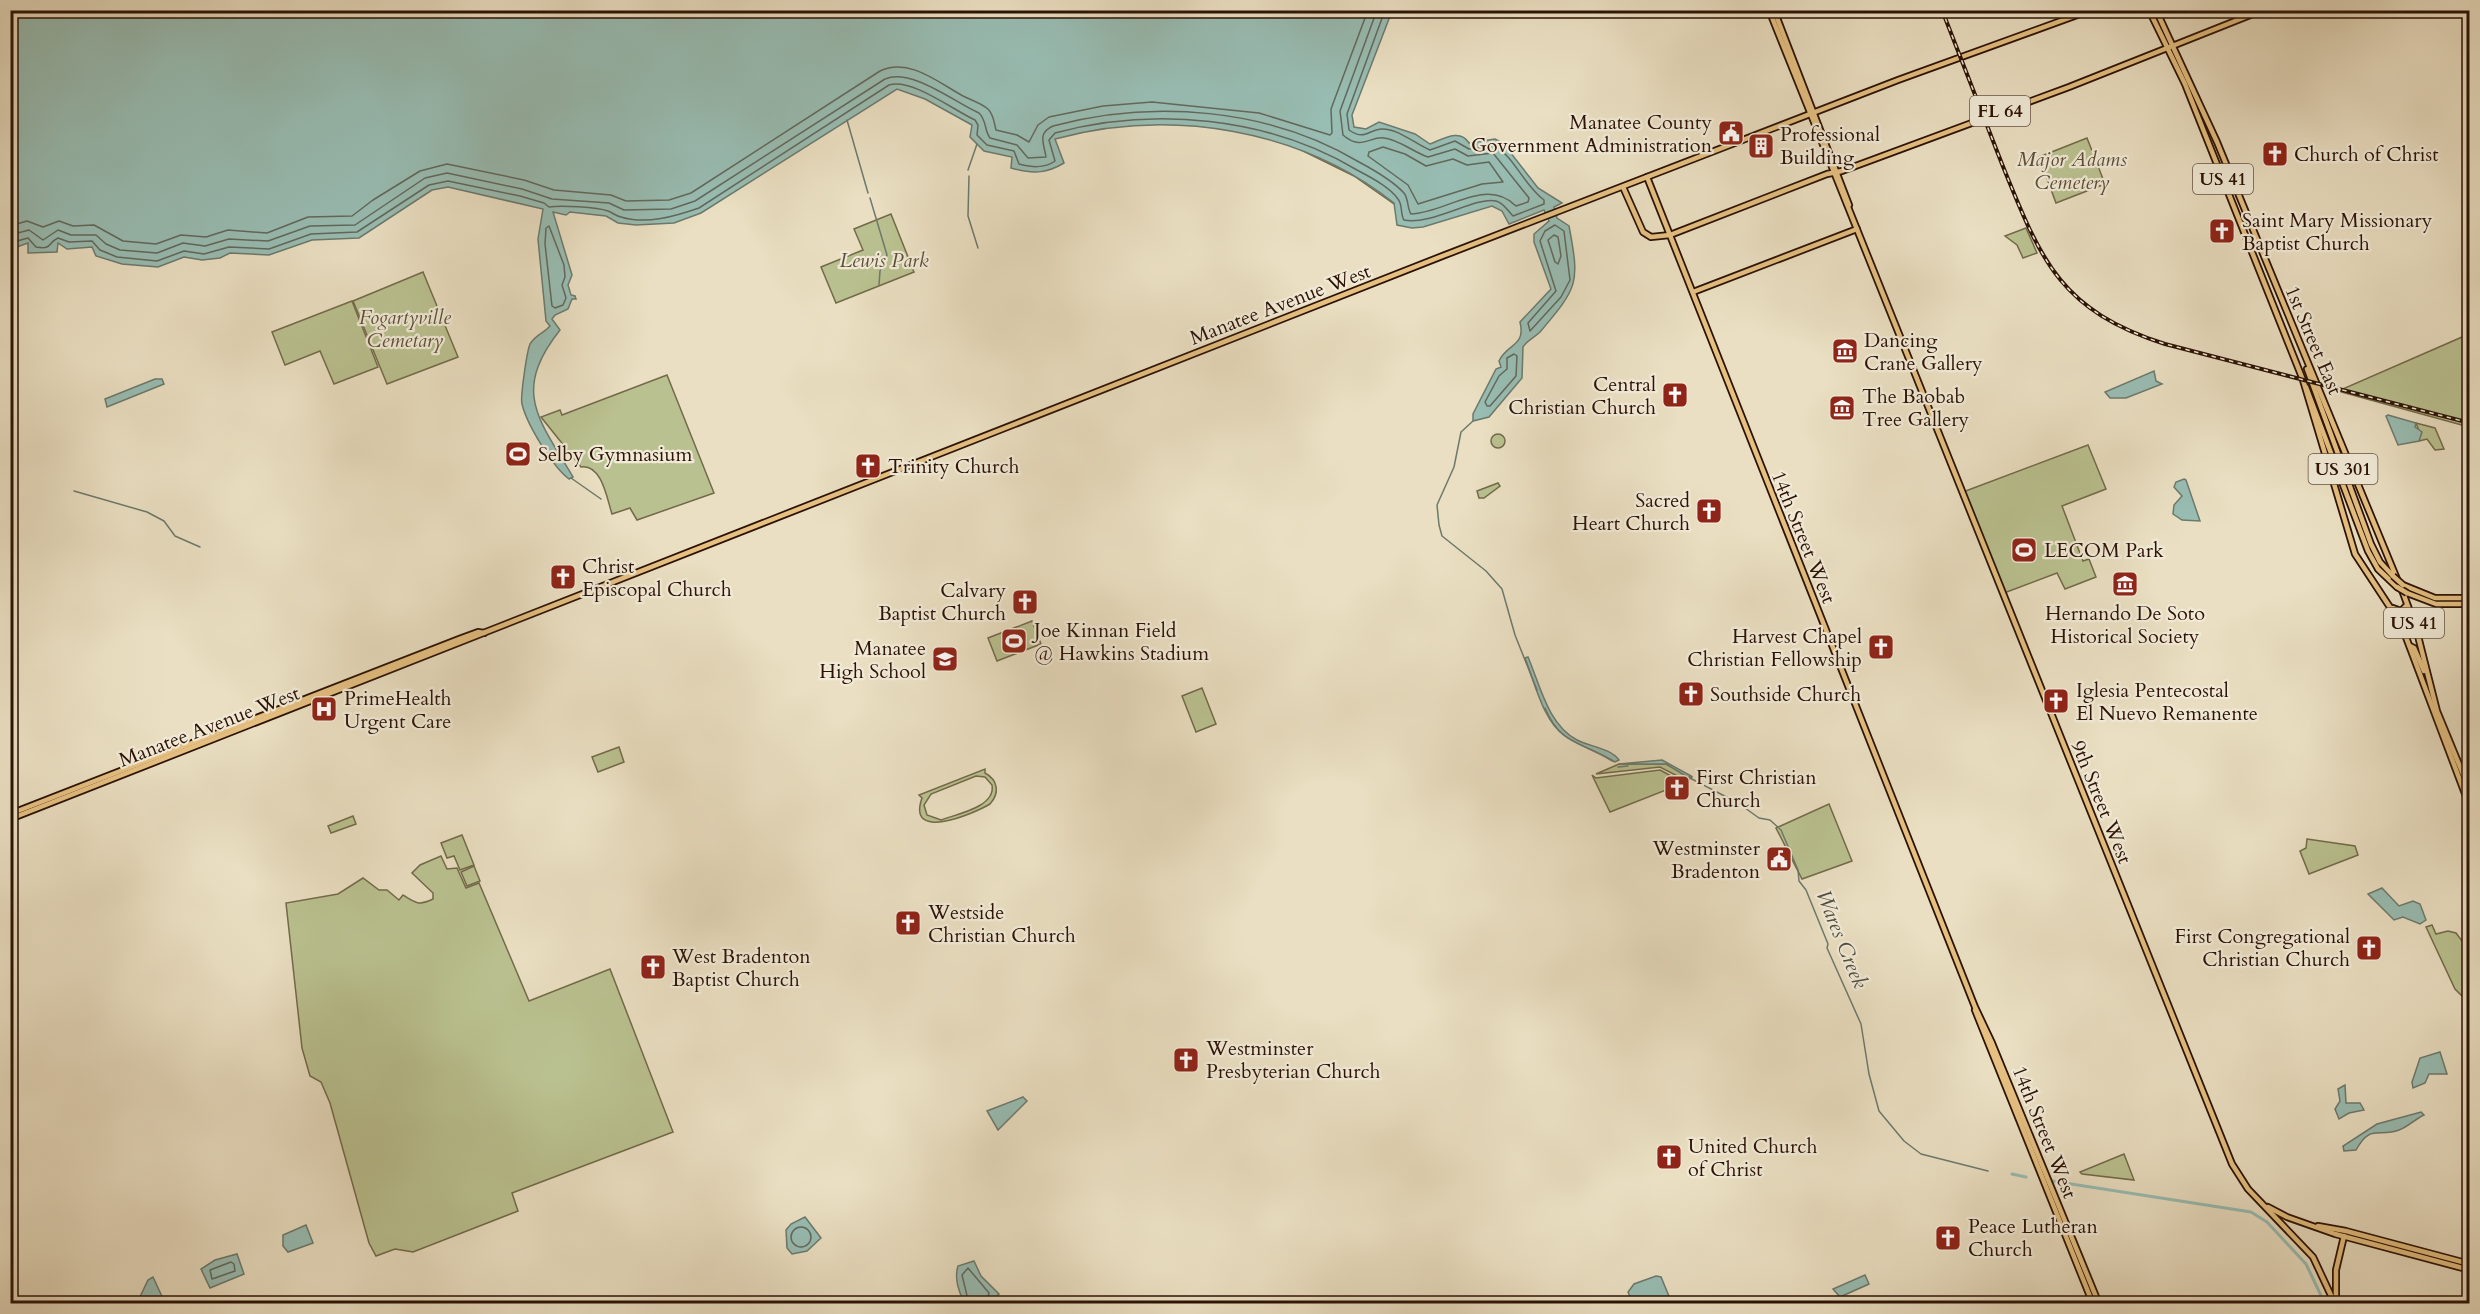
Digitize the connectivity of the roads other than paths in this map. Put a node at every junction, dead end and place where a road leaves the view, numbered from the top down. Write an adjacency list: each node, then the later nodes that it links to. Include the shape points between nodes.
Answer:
1 (1769, 10): 9 (main road, 9th Street West)
2 (1774, 10): 10 (main road, 9th Street West)
3 (2091, 10): 12 (main road, Manatee Avenue West)
4 (2149, 10): 8 (main road, US 41)
5 (2156, 10): 7 (main road, 1st Street East / US 41)
6 (2263, 10): 7 (main road, FL 64)
7 (2174, 46): 8 (main road, FL 64); 19 (main road, 1st Street East / US 41)
8 (2168, 49): 13 (main road, FL 64); 18 (main road, US 41)
9 (1786, 60): 10 (main road); 11 (main road, 9th Street West)
10 (1798, 75): 11 (main road, 9th Street West)
11 (1801, 89): 12 (main road, 9th Street West)
12 (1811, 115): 13 (main road, 9th Street West); 14 (main road, Manatee Avenue West)
13 (1834, 172): 16 (main road, 9th Street West); 17 (main road, FL 64)
14 (1647, 177): 15 (main road, Manatee Avenue West); 17 (main road, 14th Street West)
15 (1623, 187): 17 (main road, via 1639,226 1649,236); 27 (main road, Manatee Avenue West)
16 (1857, 229): 20 (main road); 37 (main road, 9th Street West, via 2224,1145 2238,1175)
17 (1670, 235): 20 (main road, 14th Street West)
18 (2252, 251): 19 (main road, via 2263,269); 22 (main road, US 41)
19 (2268, 269): 21 (main road, 1st Street East / US 41)
20 (1693, 292): 36 (main road, 14th Street West)
21 (2304, 358): 23 (main road, US 301, bridge, via 2370,544 2380,562 2403,585 2435,598); 24 (main road, 1st Street East / US 41)
22 (2303, 382): 25 (main road, US 301, bridge, via 2378,569 2407,594 2436,604); 26 (main road, US 41, via 2355,554)
23 (2469, 598)
24 (2407, 603): 26 (main road, via 2401,611); 29 (main road, 1st Street East / US 41)
25 (2469, 604)
26 (2390, 606): 28 (main road, US 41)
27 (484, 633): 34 (main road, Manatee Avenue West, via 459,639); 35 (main road, Manatee Avenue West)
28 (2409, 646): 29 (main road); 30 (main road, US 41)
29 (2428, 677): 30 (main road); 31 (main road, 1st Street East / US 41)
30 (2424, 689): 31 (main road); 33 (main road, US 41)
31 (2449, 742): 32 (main road, US 41)
32 (2469, 791)
33 (2469, 807)
34 (10, 814)
35 (10, 819)
36 (1975, 1007): 41 (main road, 14th Street West); 42 (main road, 14th Street West)
37 (2257, 1197): 38 (main road, via 2280,1214); 43 (main road, 9th Street West, via 2313,1257)
38 (2345, 1234): 39 (main road); 40 (main road); 43 (main road, via 2335,1277)
39 (2469, 1264)
40 (2469, 1270)
41 (2093, 1304)
42 (2099, 1304)
43 (2336, 1304)

